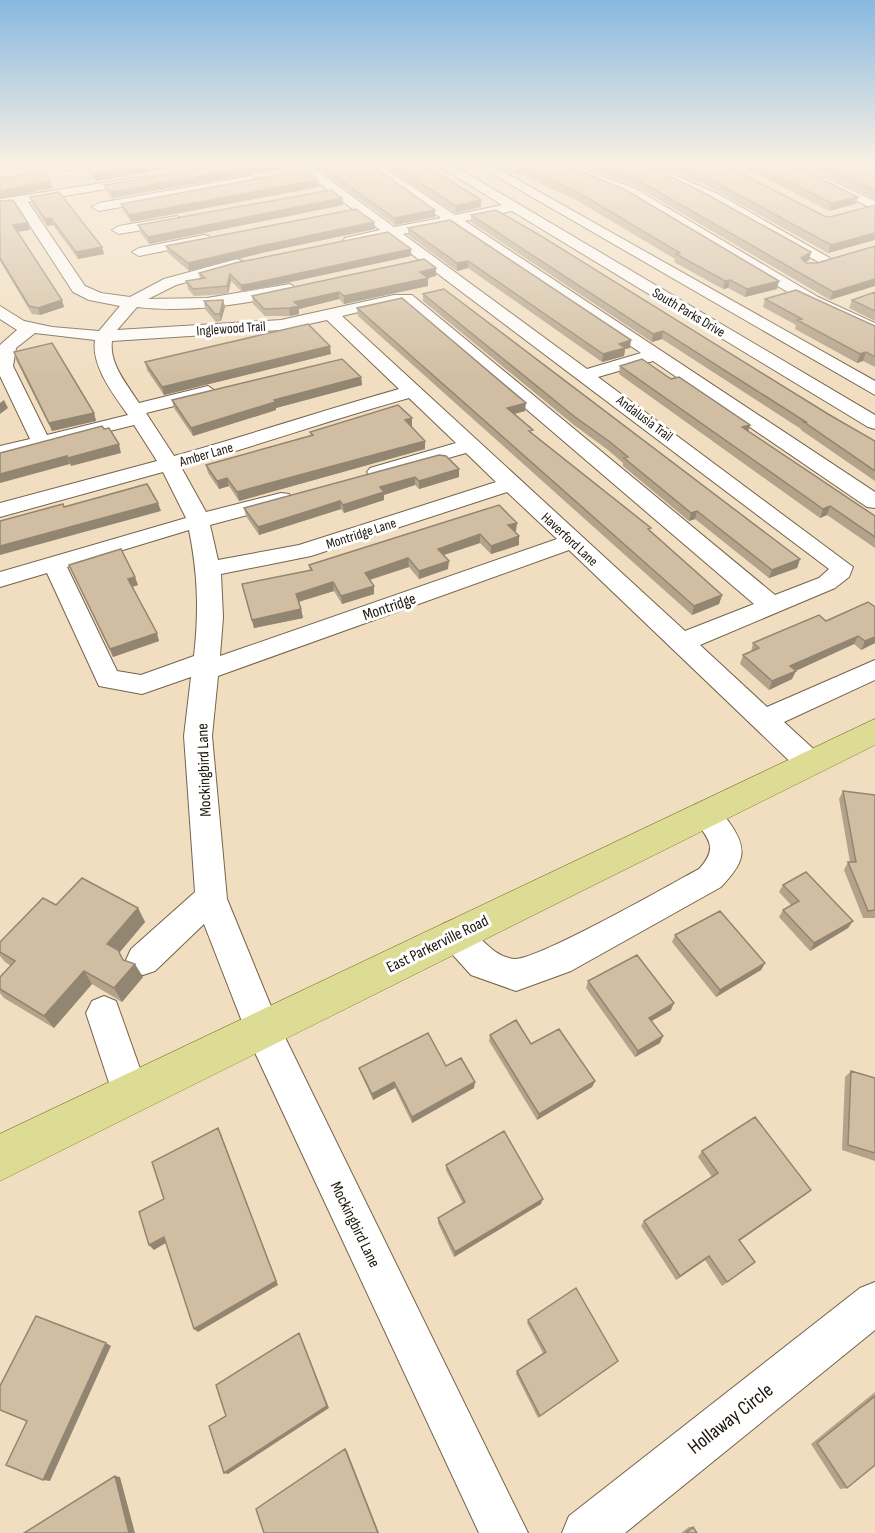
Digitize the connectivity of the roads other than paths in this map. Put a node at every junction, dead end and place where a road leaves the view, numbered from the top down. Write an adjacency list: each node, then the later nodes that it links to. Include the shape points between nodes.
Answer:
1 (44, 236): 24 (street, via 79,289 94,297)
2 (124, 236): 12 (street)
3 (220, 236): 12 (street)
4 (375, 236): 11 (street)
5 (397, 236): 13 (street, Andalusia Trail)
6 (474, 236): 34 (street)
7 (561, 236): 41 (street, South Parks Drive)
8 (606, 236): 26 (street)
9 (704, 236): 16 (street)
10 (787, 236): 16 (street, via 832,259)
11 (335, 244)
12 (139, 252): 17 (street)
13 (428, 259): 15 (street); 19 (street, Andalusia Trail)
14 (256, 260): 17 (street)
15 (406, 264)
16 (773, 277): 20 (street)
17 (182, 278): 24 (street)
18 (307, 285): 24 (street, via 219,303)
19 (464, 285): 22 (street, Inglewood Trail); 36 (street, Andalusia Trail)
20 (796, 291): 21 (street); 27 (street)
21 (776, 296)
22 (406, 298): 29 (street, Inglewood Trail); 56 (street)
23 (856, 299): 27 (street)
24 (133, 302): 32 (street)
25 (755, 302): 26 (street)
26 (733, 308): 38 (street)
27 (828, 308): 31 (street)
28 (2, 315): 30 (street, Inglewood Trail)
29 (331, 315): 32 (street, Inglewood Trail, via 281,325); 33 (street, Haverford Lane)
30 (32, 328): 32 (street, Inglewood Trail); 42 (street, via 7,347 4,366)
31 (875, 329)
32 (104, 336): 40 (street, Mockingbird Lane, via 102,350 108,369)
33 (369, 352): 35 (street); 39 (street, Haverford Lane)
34 (655, 355): 36 (street); 49 (street)
35 (347, 357)
36 (586, 375): 56 (street, Andalusia Trail, via 841,567 841,572 827,583)
37 (224, 388): 40 (street)
38 (875, 389)
39 (410, 392): 43 (street, Haverford Lane); 45 (street, Amber Lane)
40 (137, 414): 42 (street); 45 (street, Mockingbird Lane)
41 (875, 423)
42 (41, 442): 44 (street)
43 (468, 446): 46 (street); 47 (street, Haverford Lane)
44 (0, 452)
45 (169, 464): 50 (street, Amber Lane); 51 (street, Mockingbird Lane)
46 (356, 478)
47 (510, 484): 52 (street, Haverford Lane); 54 (street, Montridge Lane, via 303,552)
48 (299, 494): 51 (street)
49 (875, 502)
50 (0, 510)
51 (198, 523): 53 (street); 54 (street, Mockingbird Lane)
52 (573, 541): 57 (street, Haverford Lane); 58 (street, Montridge)
53 (53, 562): 55 (street); 58 (street, Montridge, via 108,679 142,685)
54 (209, 569): 58 (street, Mockingbird Lane, via 211,617)
55 (0, 580)
56 (772, 606): 57 (street, Andalusia Trail)
57 (680, 643): 60 (street, Haverford Lane)
58 (205, 667): 64 (street, Mockingbird Lane, via 198,736)
59 (875, 669): 60 (street)
60 (764, 720): 62 (street, Haverford Lane)
61 (875, 731): 62 (main road, East Parkerville Road)
62 (810, 763): 63 (main road, East Parkerville Road)
63 (706, 813): 65 (main road, East Parkerville Road); 65 (street, via 727,843 725,862 710,878 559,960 516,975 483,964)
64 (211, 897): 66 (street); 68 (street, Mockingbird Lane)
65 (455, 934): 68 (main road, East Parkerville Road)
66 (143, 960)
67 (104, 1013): 69 (street)
68 (263, 1030): 69 (main road, East Parkerville Road); 72 (street, Mockingbird Lane)
69 (130, 1094): 70 (main road, East Parkerville Road)
70 (0, 1158)
71 (875, 1303): 73 (street, Hollaway Circle)
72 (504, 1533)
73 (586, 1533)

